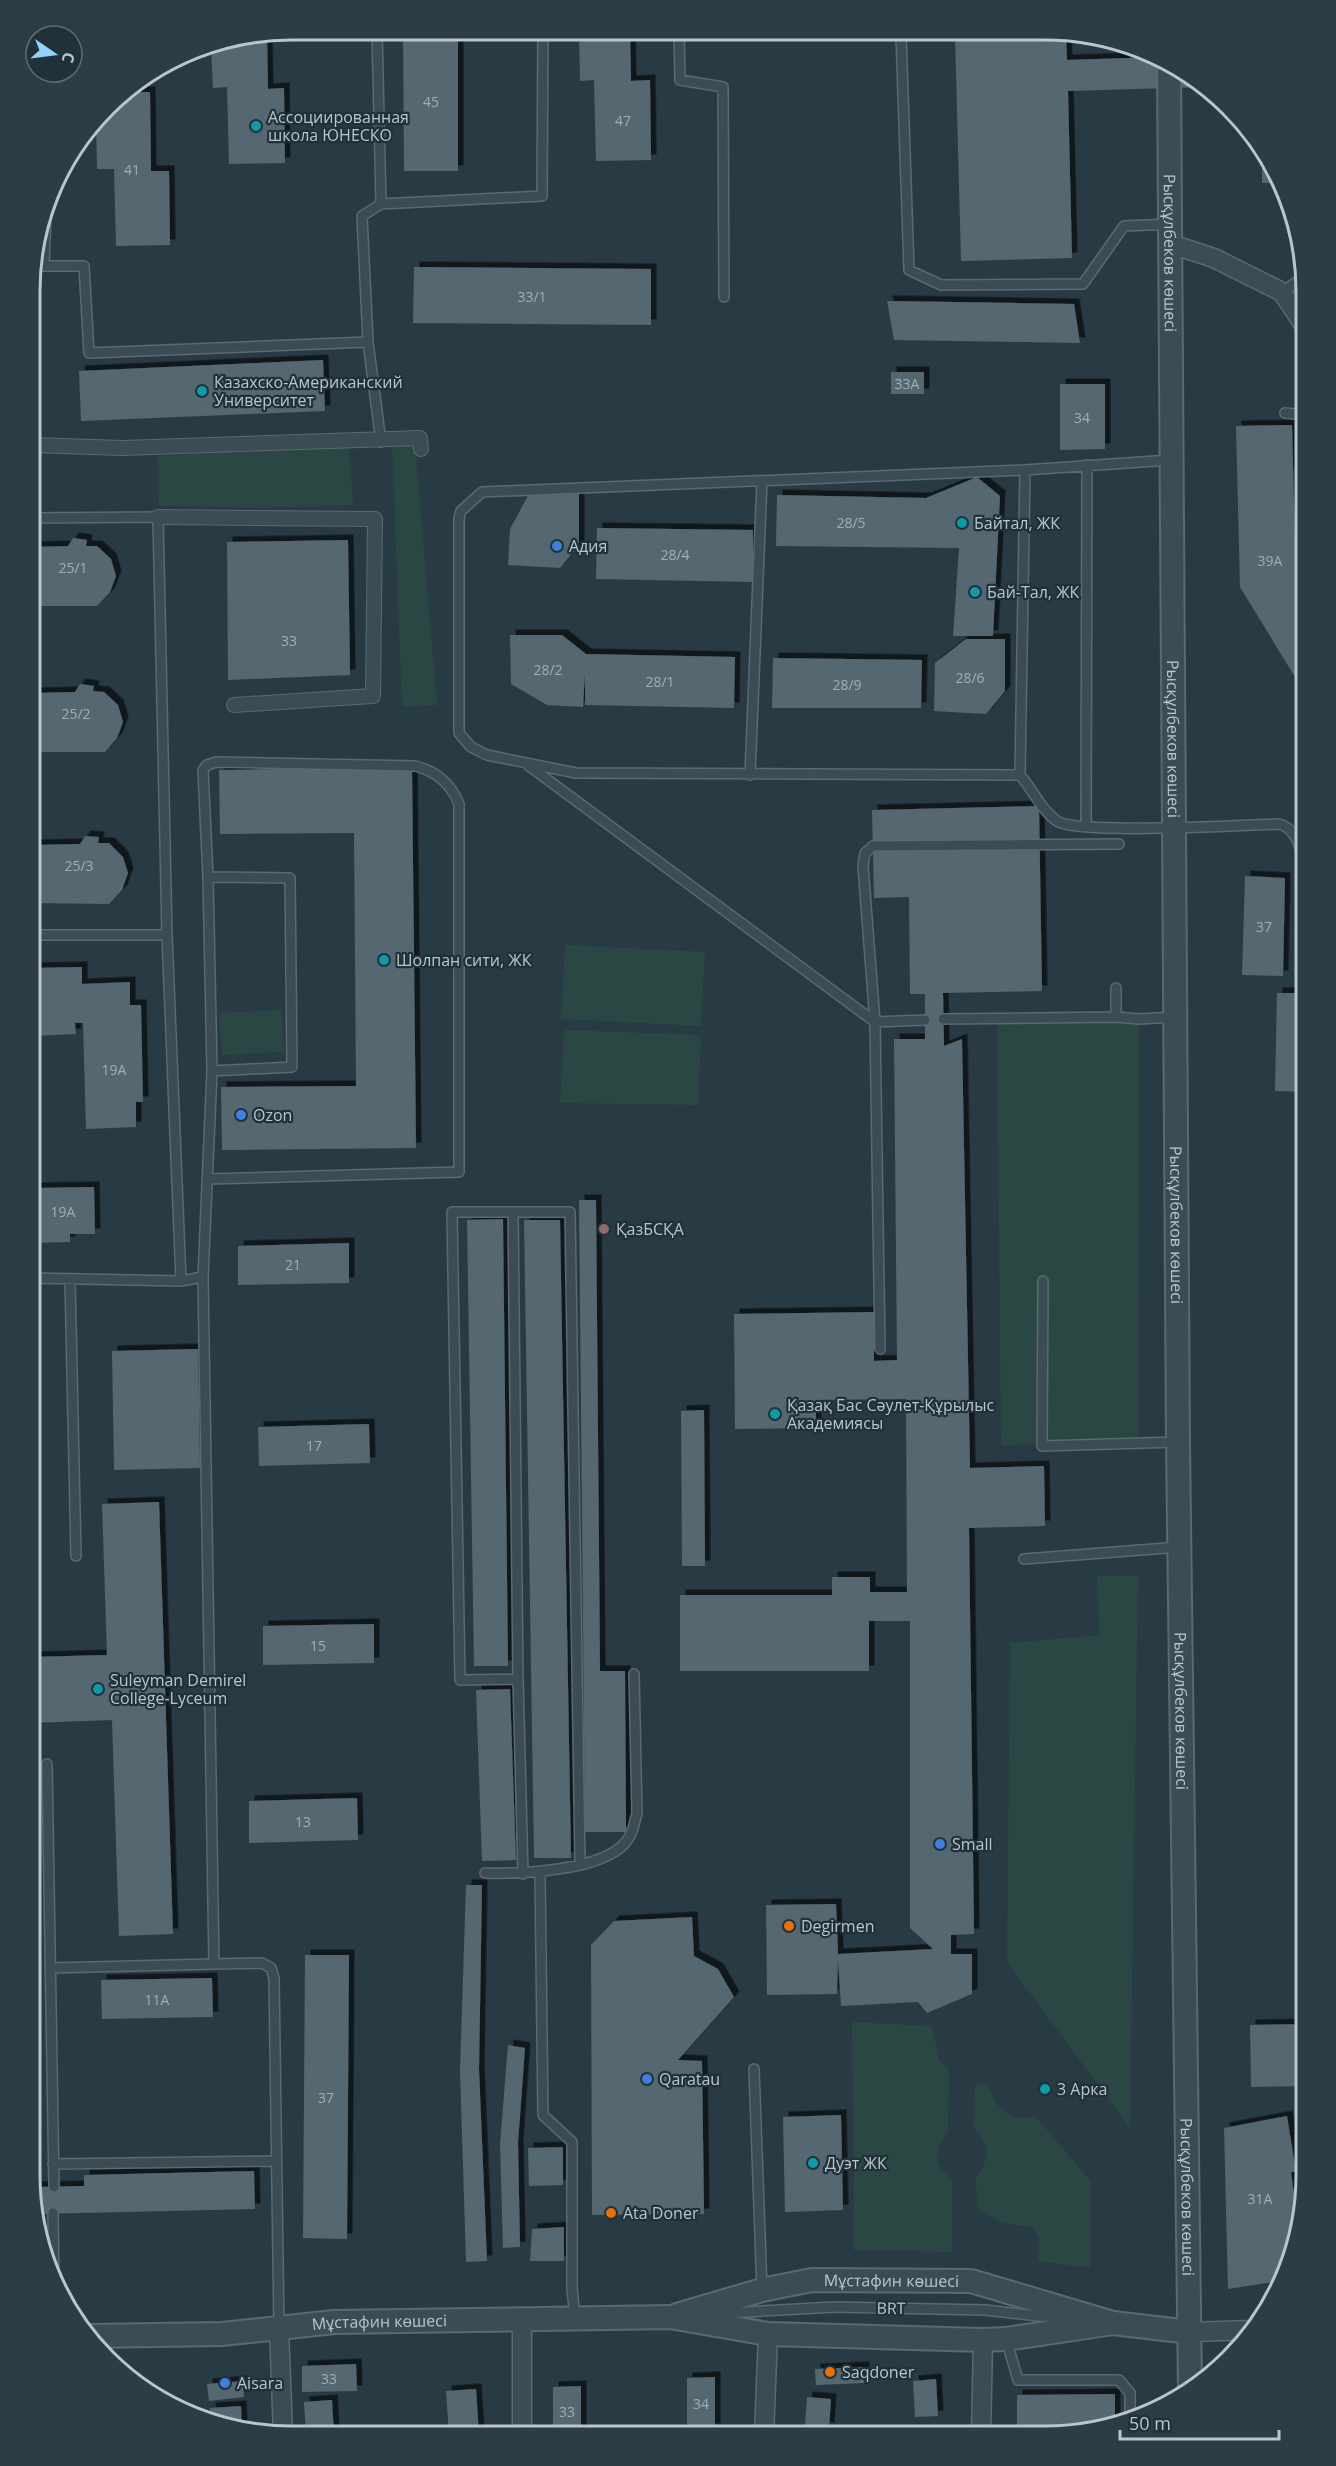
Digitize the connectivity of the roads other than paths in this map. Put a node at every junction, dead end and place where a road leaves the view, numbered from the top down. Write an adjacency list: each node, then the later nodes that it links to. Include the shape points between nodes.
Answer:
1 (377, 40): 6 (lane)
2 (543, 40): 6 (lane, via 542,196)
3 (679, 40): 12 (lane, via 680,80 723,87)
4 (901, 40): 7 (lane, via 909,270 941,285 1083,284 1124,226)
5 (1169, 73): 7 (street, Рысқұлбеков көшесі)
6 (381, 204): 14 (lane, via 362,216)
7 (1171, 234): 11 (street); 20 (street, Рысқұлбеков көшесі)
8 (45, 245): 9 (lane)
9 (44, 266): 14 (lane, via 84,266 88,353)
10 (1295, 282): 11 (lane)
11 (1282, 291): 13 (street)
12 (724, 297)
13 (1296, 313)
14 (368, 342): 17 (lane)
15 (1285, 413): 16 (lane)
16 (1296, 414)
17 (381, 442): 18 (street, via 122,448); 19 (street, via 420,438)
18 (40, 445)
19 (421, 449)
20 (1170, 460): 21 (lane); 31 (street, Рысқұлбеков көшесі)
21 (1087, 465): 22 (lane); 30 (lane)
22 (1025, 470): 23 (lane); 28 (lane)
23 (762, 481): 27 (lane, via 482,492 461,511 459,733 471,747 487,755); 29 (lane)
24 (158, 517): 25 (lane); 26 (street, via 375,519 373,696); 36 (lane)
25 (40, 518)
26 (234, 705)
27 (521, 760): 29 (lane, via 576,773); 42 (lane)
28 (1020, 774): 29 (lane); 30 (lane, via 1059,823)
29 (750, 775)
30 (1086, 827): 31 (lane)
31 (1173, 828): 32 (lane, via 1279,824 1288,826); 39 (street, Рысқұлбеков көшесі)
32 (1296, 836)
33 (1119, 844): 42 (lane, via 873,846 865,853 863,866)
34 (208, 877): 43 (lane); 43 (lane, via 290,878 292,1067); 44 (lane, via 202,774 210,764 415,766 438,776 459,804 459,1172)
35 (40, 935): 36 (lane)
36 (167, 935): 49 (lane)
37 (1116, 988): 38 (lane)
38 (1116, 1017): 39 (lane); 40 (lane)
39 (1174, 1017): 52 (street, Рысқұлбеков көшесі)
40 (943, 1019)
41 (925, 1020): 42 (lane)
42 (875, 1022): 51 (lane)
43 (212, 1071): 44 (lane)
44 (208, 1179): 46 (lane)
45 (513, 1212): 57 (lane); 57 (lane, via 452,1212 460,1680); 59 (lane, via 570,1212)
46 (203, 1277): 49 (lane); 63 (lane)
47 (40, 1278): 48 (lane)
48 (70, 1279): 49 (lane); 54 (lane)
49 (181, 1281)
50 (1043, 1281): 52 (lane, via 1042,1446)
51 (880, 1349)
52 (1178, 1442): 53 (street, Рысқұлбеков көшесі)
53 (1179, 1547): 55 (lane); 78 (street, Рысқұлбеков көшесі)
54 (76, 1556)
55 (1024, 1558)
56 (634, 1674): 59 (lane, via 637,1813 632,1833 623,1845 605,1856)
57 (518, 1679): 62 (lane)
58 (47, 1764): 64 (lane)
59 (580, 1864): 61 (lane)
60 (485, 1873): 62 (lane)
61 (540, 1873): 62 (lane); 74 (lane, via 543,2115 572,2142)
62 (523, 1874)
63 (214, 1964): 64 (lane); 66 (lane, via 262,1963 271,1968)
64 (50, 1968): 67 (lane)
65 (754, 2069): 71 (lane)
66 (276, 2161): 67 (lane); 76 (lane)
67 (53, 2164): 68 (lane)
68 (54, 2187)
69 (53, 2213): 70 (lane)
70 (54, 2254)
71 (762, 2290): 72 (street, Мұстафин көшесі); 75 (street, Мұстафин көшесі, via 834,2279 971,2281)
72 (670, 2317): 74 (street, Мұстафин көшесі); 75 (lane, BRT, via 845,2307 985,2310); 79 (street, Мұстафин көшесі)
73 (522, 2318): 74 (street, Мұстафин көшесі); 76 (street, Мұстафин көшесі, via 334,2322); 86 (street)
74 (575, 2318)
75 (1113, 2323): 78 (street, Мұстафин көшесі); 81 (street, Мұстафин көшесі)
76 (279, 2328): 80 (street, Мұстафин көшесі, via 222,2334); 85 (street)
77 (1241, 2330): 78 (street)
78 (1190, 2332): 83 (street, Рысқұлбеков көшесі)
79 (768, 2334): 82 (street, Мұстафин көшесі); 87 (street)
80 (99, 2336)
81 (1006, 2339): 82 (street, Мұстафин көшесі); 84 (lane, via 1018,2380 1119,2380 1130,2393)
82 (983, 2340): 88 (street)
83 (1190, 2379)
84 (1130, 2410)
85 (283, 2425)
86 (522, 2426)
87 (764, 2426)
88 (981, 2426)

